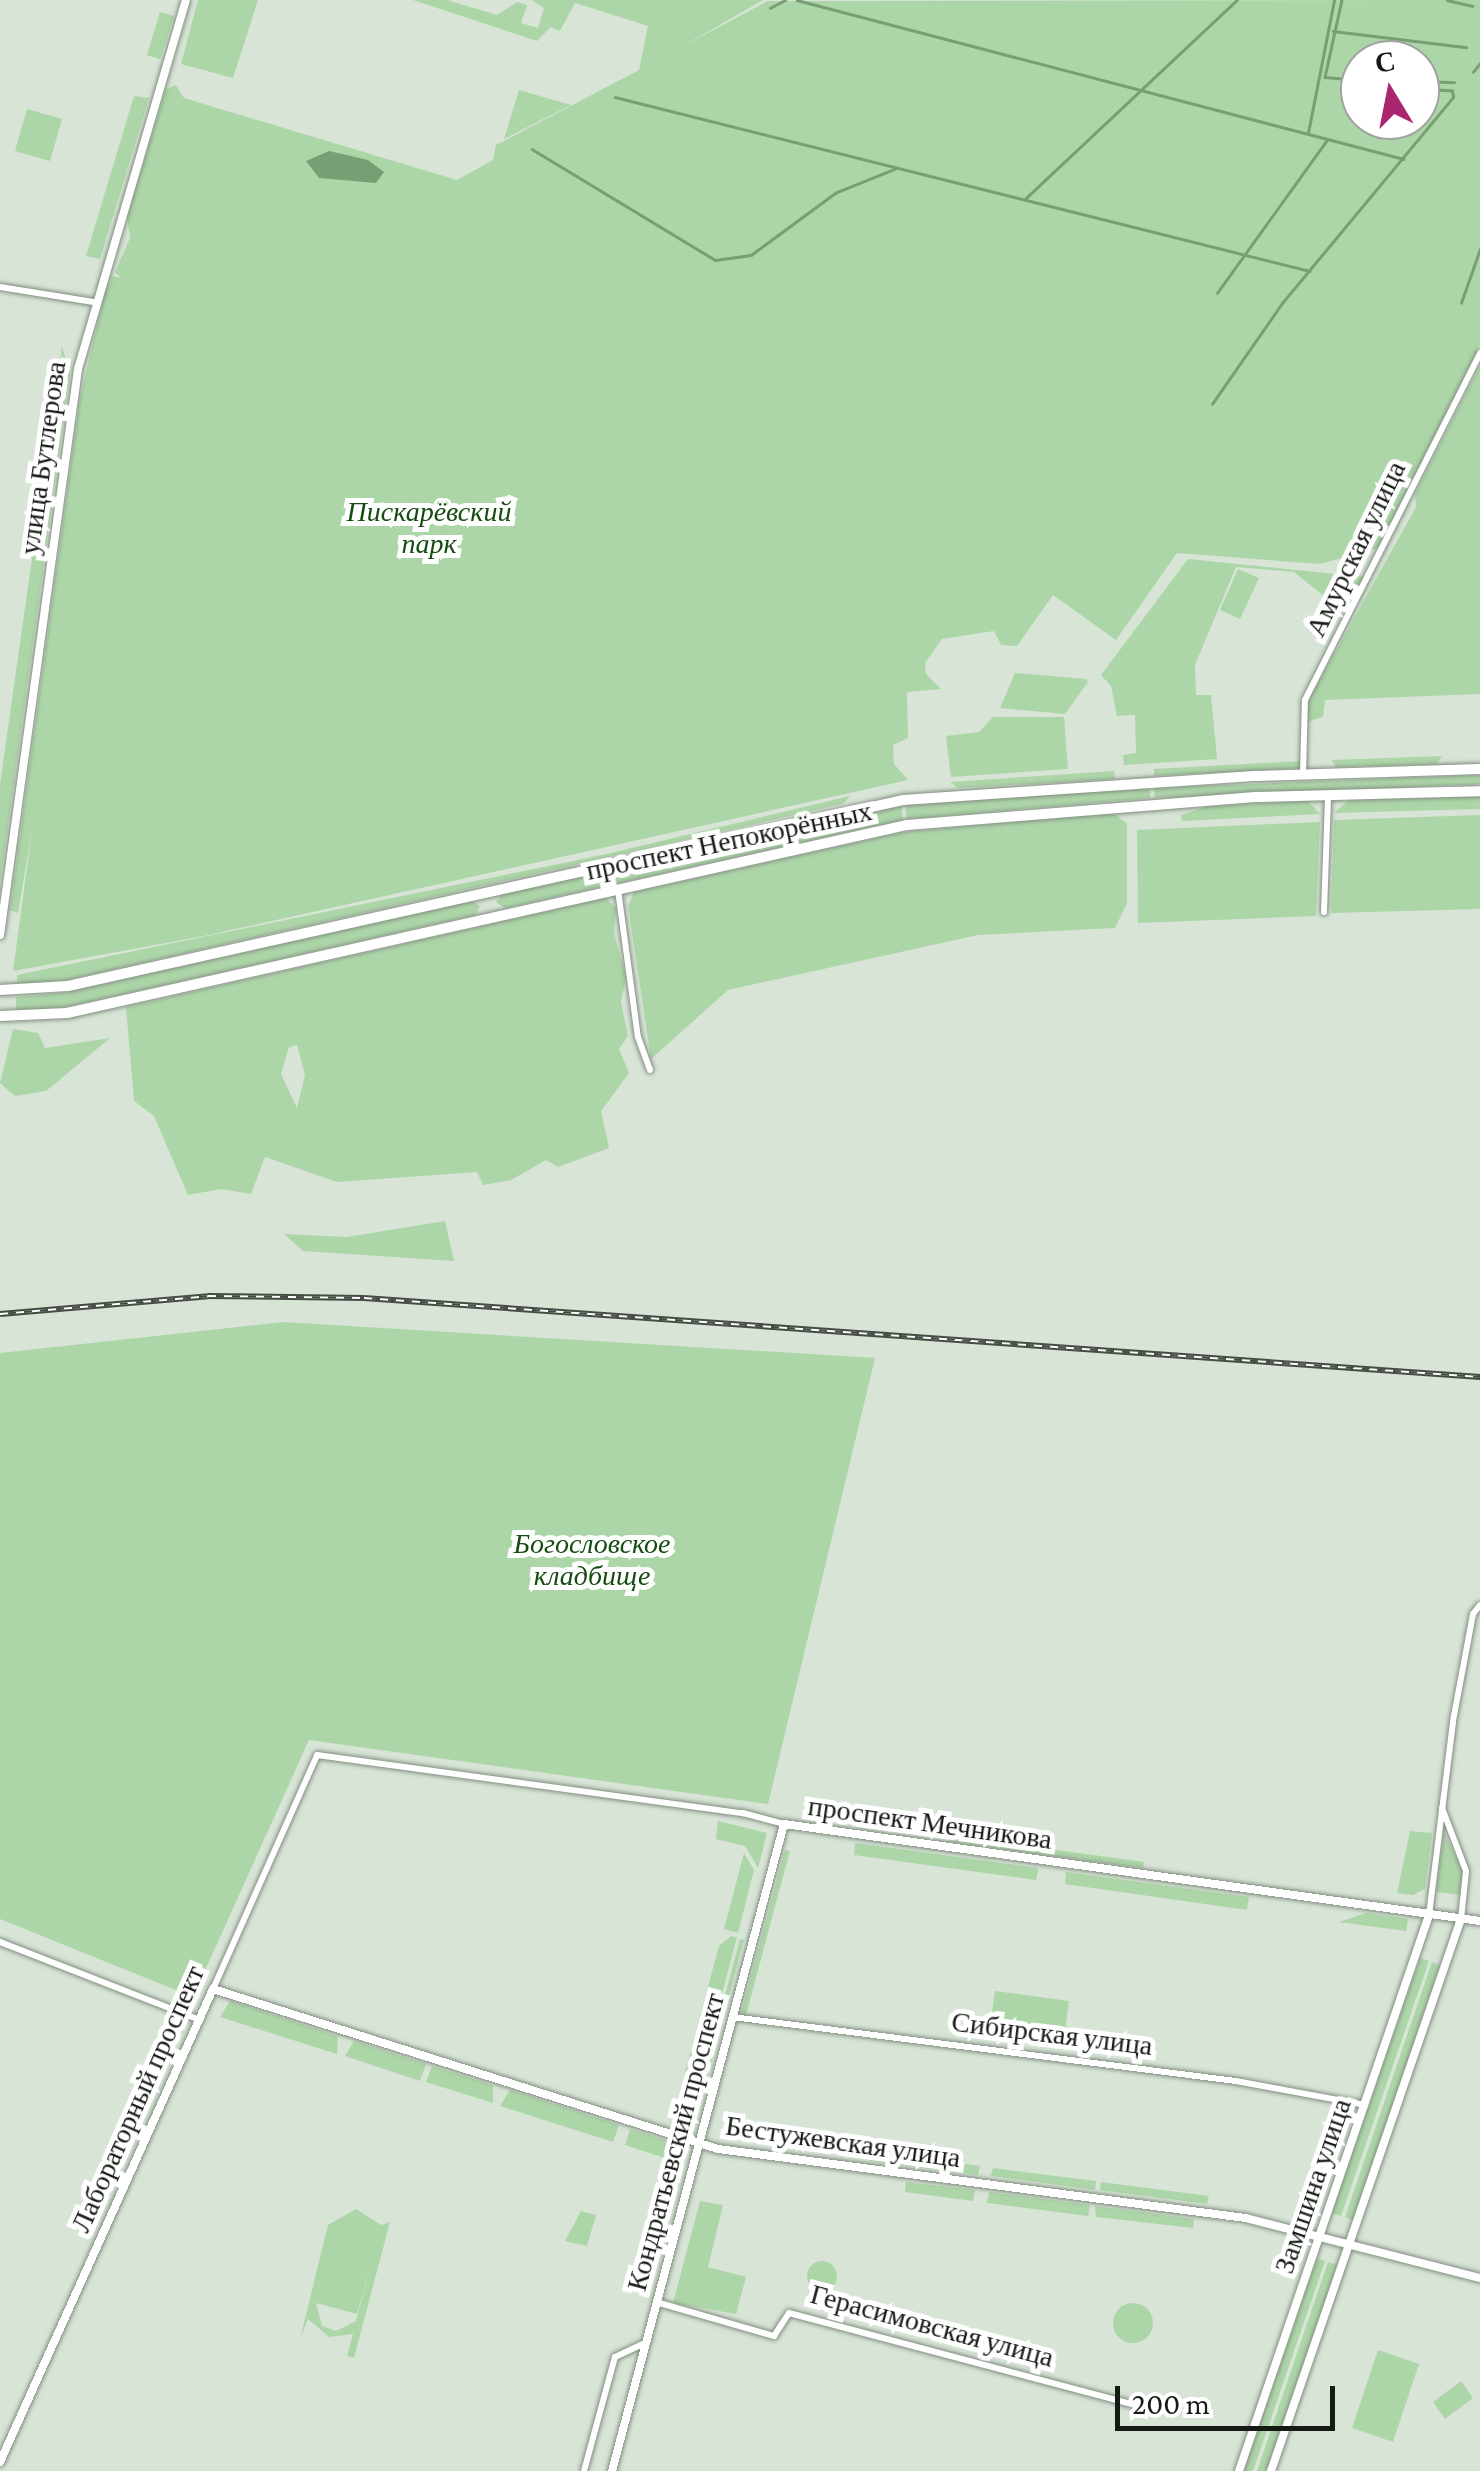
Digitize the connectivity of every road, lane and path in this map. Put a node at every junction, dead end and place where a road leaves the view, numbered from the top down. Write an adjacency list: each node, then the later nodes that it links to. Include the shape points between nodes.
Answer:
1 (186, 0): 3 (street, улица Бутлерова)
2 (0, 287): 3 (street)
3 (94, 302): 13 (street, улица Бутлерова, via 73,398)
4 (1480, 353): 6 (street, Амурская улица, via 1305,700)
5 (1480, 769): 6 (main road, проспект Непокорённых)
6 (1304, 774): 10 (main road, проспект Непокорённых, via 903,800)
7 (1480, 790): 8 (main road, проспект Непокорённых)
8 (1328, 794): 9 (main road, проспект Непокорённых, via 907,826); 11 (street)
9 (618, 889): 12 (main road, проспект Непокорённых); 16 (street, via 641,1052)
10 (487, 892): 12 (main road); 14 (main road, проспект Непокорённых, via 55,988)
11 (1324, 912)
12 (492, 917): 15 (main road, проспект Непокорённых, via 67,1014)
13 (0, 935)
14 (0, 990)
15 (0, 1016)
16 (650, 1070)
17 (1480, 1605): 19 (street, via 1471,1623)
18 (317, 1755): 20 (street, проспект Мечникова, via 754,1814); 25 (street, Лабораторный проспект)
19 (1442, 1807): 21 (street); 22 (street, via 1466,1871)
20 (784, 1824): 21 (street, проспект Мечникова); 26 (street, Кондратьевский проспект)
21 (1429, 1914): 22 (street, проспект Мечникова); 28 (street, Замшина улица)
22 (1461, 1919): 23 (street, проспект Мечникова); 31 (street, Замшина улица)
23 (1480, 1921)
24 (0, 1942): 27 (street)
25 (214, 1988): 27 (street, Лабораторный проспект); 29 (street, Бестужевская улица)
26 (732, 2017): 28 (street, Сибирская улица, via 1236,2081); 29 (street, Кондратьевский проспект)
27 (200, 2020): 36 (street, Лабораторный проспект)
28 (1365, 2105): 30 (street, Замшина улица)
29 (698, 2144): 30 (street, Бестужевская улица, via 1246,2218); 33 (street, Кондратьевский проспект)
30 (1320, 2236): 31 (street, Бестужевская улица); 39 (street, Замшина улица)
31 (1349, 2245): 32 (street, Бестужевская улица); 40 (street, Замшина улица)
32 (1480, 2278)
33 (656, 2302): 34 (street, Кондратьевский проспект); 35 (street, Герасимовская улица, via 774,2336 790,2312)
34 (645, 2343): 37 (street, via 615,2357); 38 (street, Кондратьевский проспект)
35 (1151, 2409)
36 (0, 2462)
37 (584, 2471)
38 (612, 2471)
39 (1239, 2471)
40 (1271, 2471)

